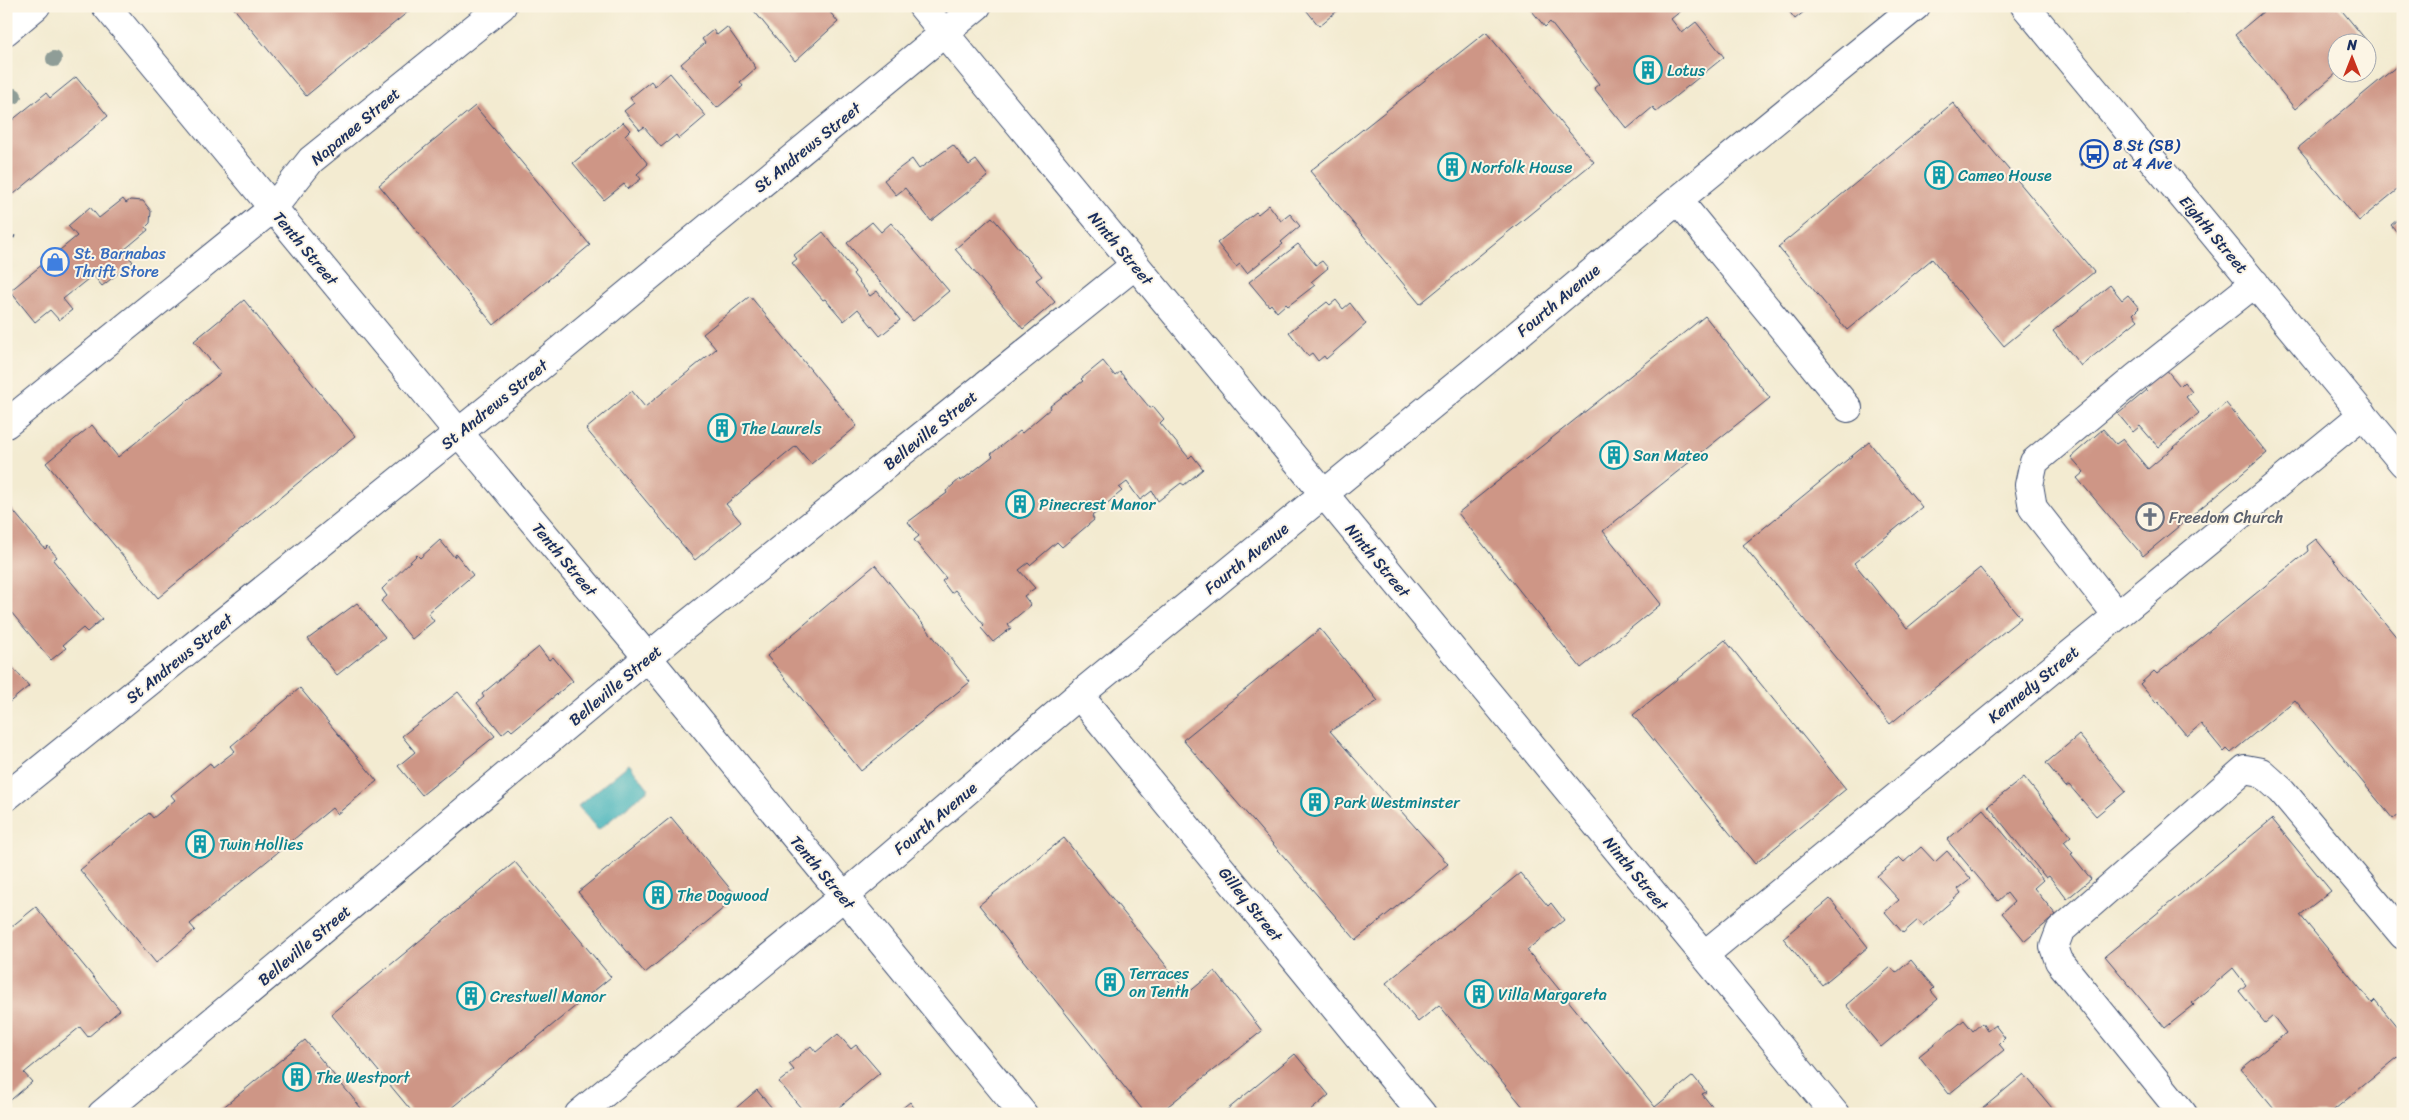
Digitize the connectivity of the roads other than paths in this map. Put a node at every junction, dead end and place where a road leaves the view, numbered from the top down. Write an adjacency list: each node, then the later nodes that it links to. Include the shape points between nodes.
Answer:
1 (36, 6): 8 (street)
2 (106, 6): 11 (street, Tenth Street)
3 (502, 6): 11 (street, Napanee Street, via 311,160)
4 (922, 6): 9 (street, Ninth Street)
5 (977, 6): 9 (street, St Andrews Street)
6 (1916, 6): 10 (street, Fourth Avenue)
7 (2025, 6): 13 (street, Eighth Street)
8 (6, 31)
9 (944, 33): 12 (street, Ninth Street); 17 (street, St Andrews Street)
10 (1678, 200): 14 (street); 19 (street, Fourth Avenue)
11 (273, 208): 16 (street, Napanee Street); 17 (street, Tenth Street)
12 (1135, 265): 19 (street, Ninth Street); 21 (street, Belleville Street)
13 (2255, 284): 15 (street, Eighth Street); 20 (street, via 2034,462 2029,485 2033,508)
14 (1848, 408)
15 (2363, 414): 18 (street, Eighth Street); 20 (street, Kennedy Street)
16 (6, 424)
17 (459, 433): 21 (street, Tenth Street); 23 (street, St Andrews Street)
18 (2403, 463)
19 (1324, 494): 22 (street, Fourth Avenue); 26 (street, Ninth Street)
20 (2117, 615): 26 (street, Kennedy Street)
21 (648, 658): 24 (street, Tenth Street); 27 (street, Belleville Street)
22 (1080, 695): 24 (street, Fourth Avenue); 30 (street, Gilley Street)
23 (6, 797)
24 (843, 897): 28 (street, Fourth Avenue); 29 (street, Tenth Street)
25 (2403, 935): 32 (street, via 2282,791 2262,772 2245,770 2060,931 2054,947 2059,961)
26 (1704, 955): 31 (street, Ninth Street)
27 (102, 1114)
28 (579, 1114)
29 (1023, 1114)
30 (1422, 1114)
31 (1835, 1114)
32 (2183, 1114)

